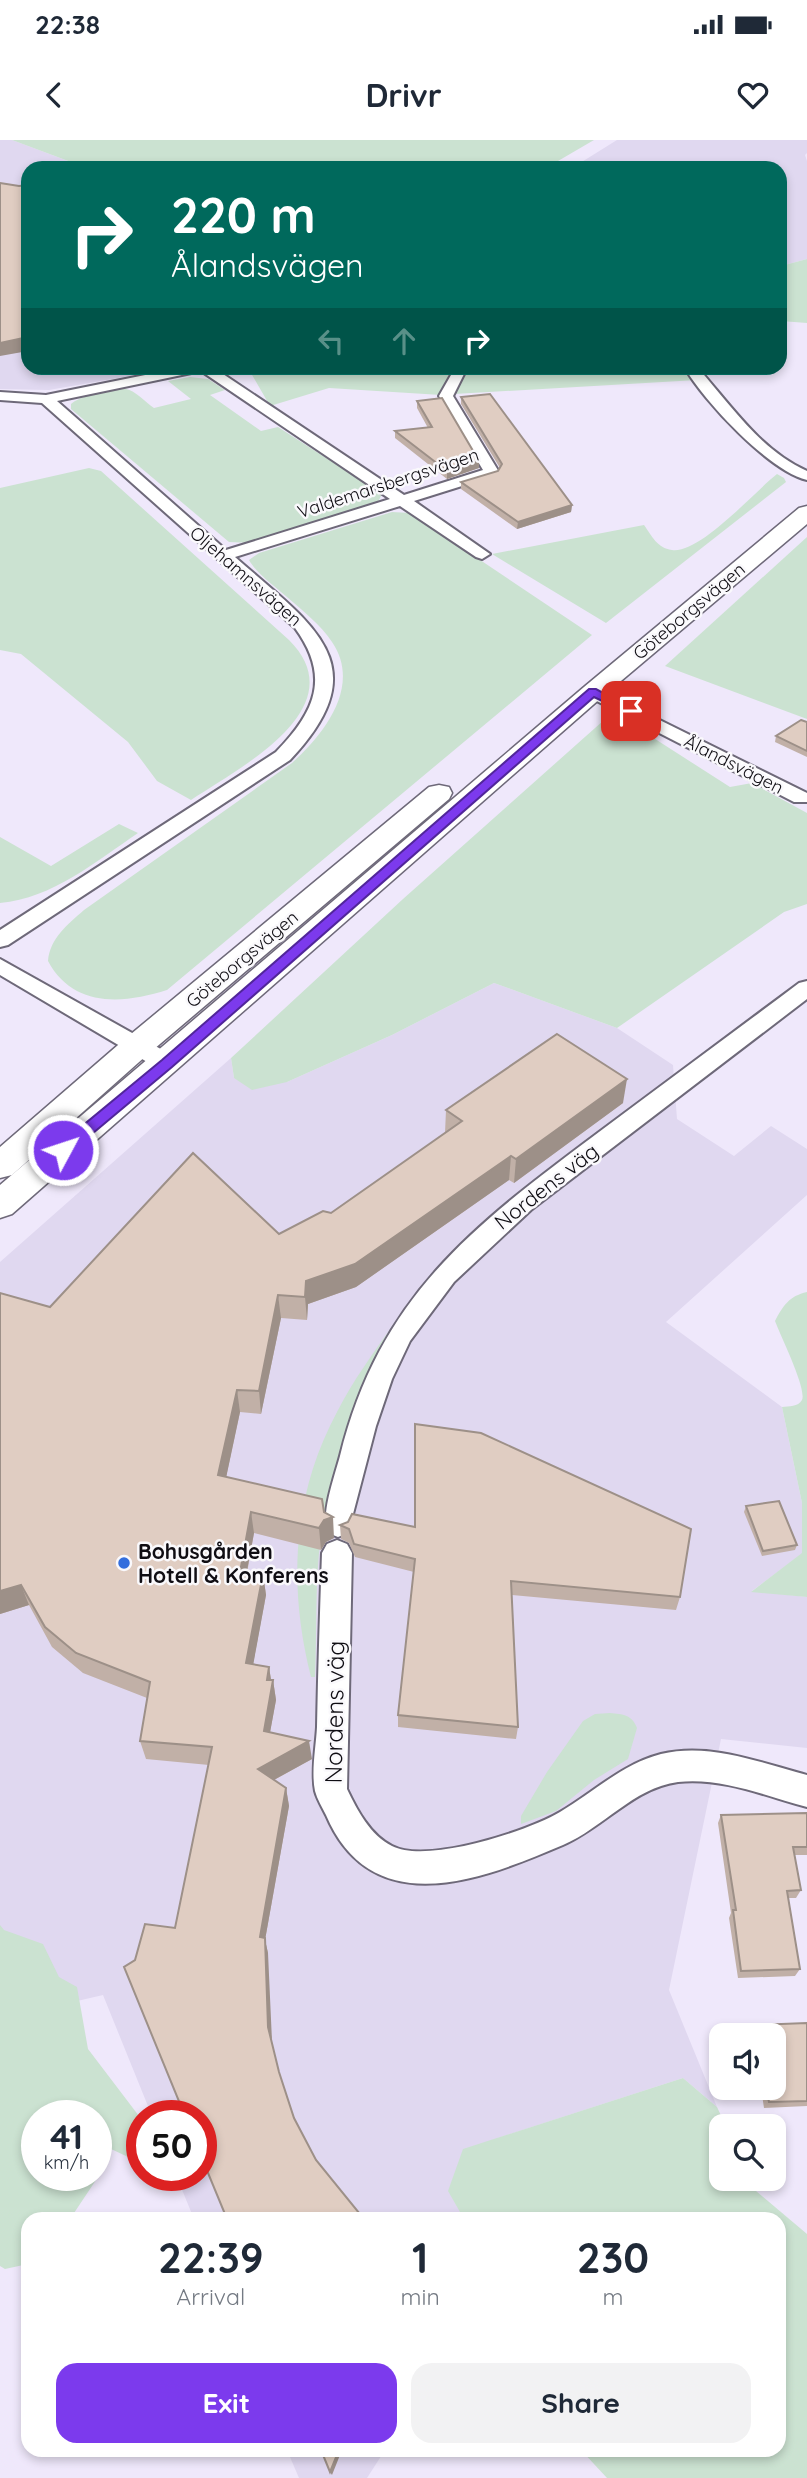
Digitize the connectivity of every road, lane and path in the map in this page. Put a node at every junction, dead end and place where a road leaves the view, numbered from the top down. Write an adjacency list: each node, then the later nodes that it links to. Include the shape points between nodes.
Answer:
1 (163, 375): 6 (street)
2 (216, 375): 8 (street)
3 (457, 375): 8 (street, Valdemarsbergsvägen, via 446,396 492,472)
4 (697, 375): 7 (street)
5 (0, 396): 6 (street)
6 (46, 399): 10 (street, Oljehamnsvägen)
7 (806, 489): 11 (main road, Göteborgsvägen); 16 (main road, Göteborgsvägen)
8 (404, 501): 9 (street); 10 (street, Valdemarsbergsvägen)
9 (482, 554)
10 (223, 556): 13 (street, Oljehamnsvägen, via 302,624 317,644 327,687 309,727 283,756)
11 (593, 692): 12 (street, Ålandsvägen); 17 (main road, Göteborgsvägen)
12 (801, 797)
13 (0, 940)
14 (0, 966): 16 (street)
15 (807, 988): 20 (street, Nordens väg, via 462,1254 400,1335 366,1410 338,1539 331,1789 340,1815 371,1854 393,1865 439,1868 475,1861 569,1825 633,1779 662,1769 701,1765)
16 (136, 1047): 17 (street); 18 (main road, Göteborgsvägen)
17 (167, 1063): 19 (main road, Göteborgsvägen)
18 (0, 1166)
19 (0, 1205)
20 (807, 1791)

